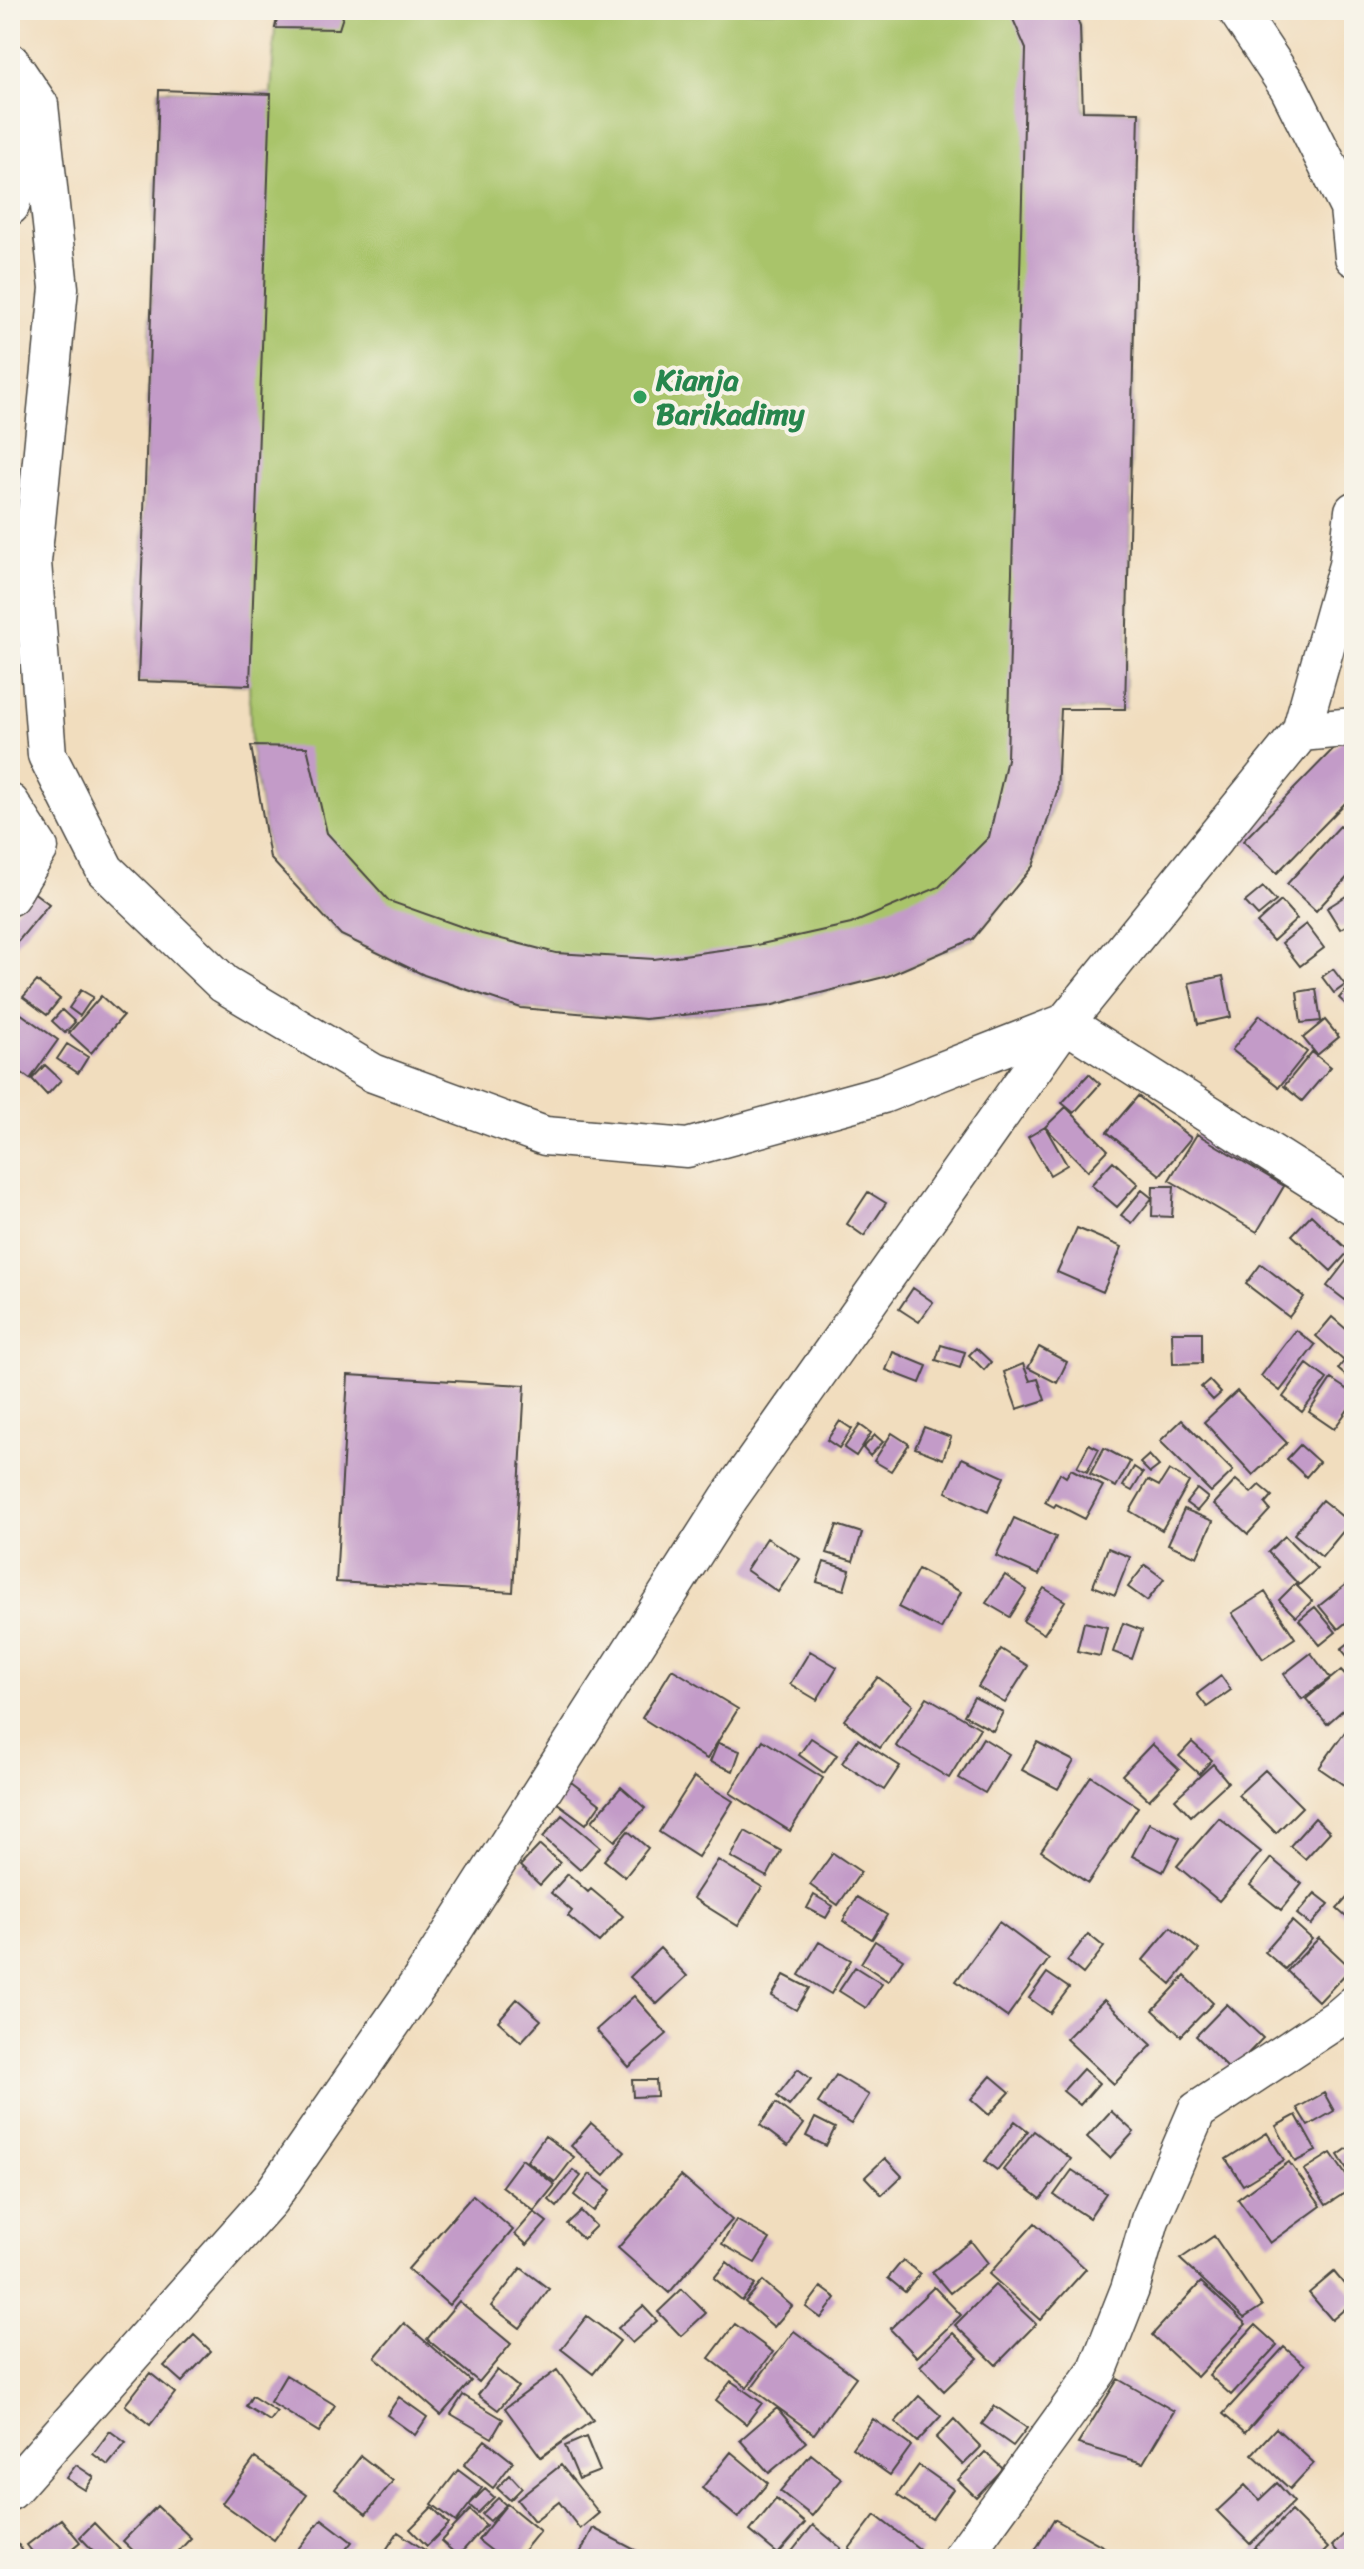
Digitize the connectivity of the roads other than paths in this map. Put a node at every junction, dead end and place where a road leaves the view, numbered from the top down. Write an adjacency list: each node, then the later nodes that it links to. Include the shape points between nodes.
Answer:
1 (1237, 10): 5 (street, via 1289,88 1349,208)
2 (10, 62): 3 (street)
3 (39, 105): 4 (street); 11 (street, via 59,288 32,562 47,755)
4 (10, 206)
5 (1354, 257)
6 (1354, 511): 8 (street, via 1348,565)
7 (1354, 727): 8 (street)
8 (1301, 732): 13 (street)
9 (10, 803): 10 (street)
10 (39, 848): 11 (street); 12 (street)
11 (105, 870): 13 (street, via 224,984 373,1073 545,1136 687,1148 883,1094)
12 (10, 896)
13 (1065, 1023): 14 (street); 16 (street, via 729,1498 422,1979 269,2200)
14 (1354, 1206)
15 (1354, 2005): 17 (street, via 1197,2111 1150,2220 1098,2370)
16 (10, 2491)
17 (961, 2559)

